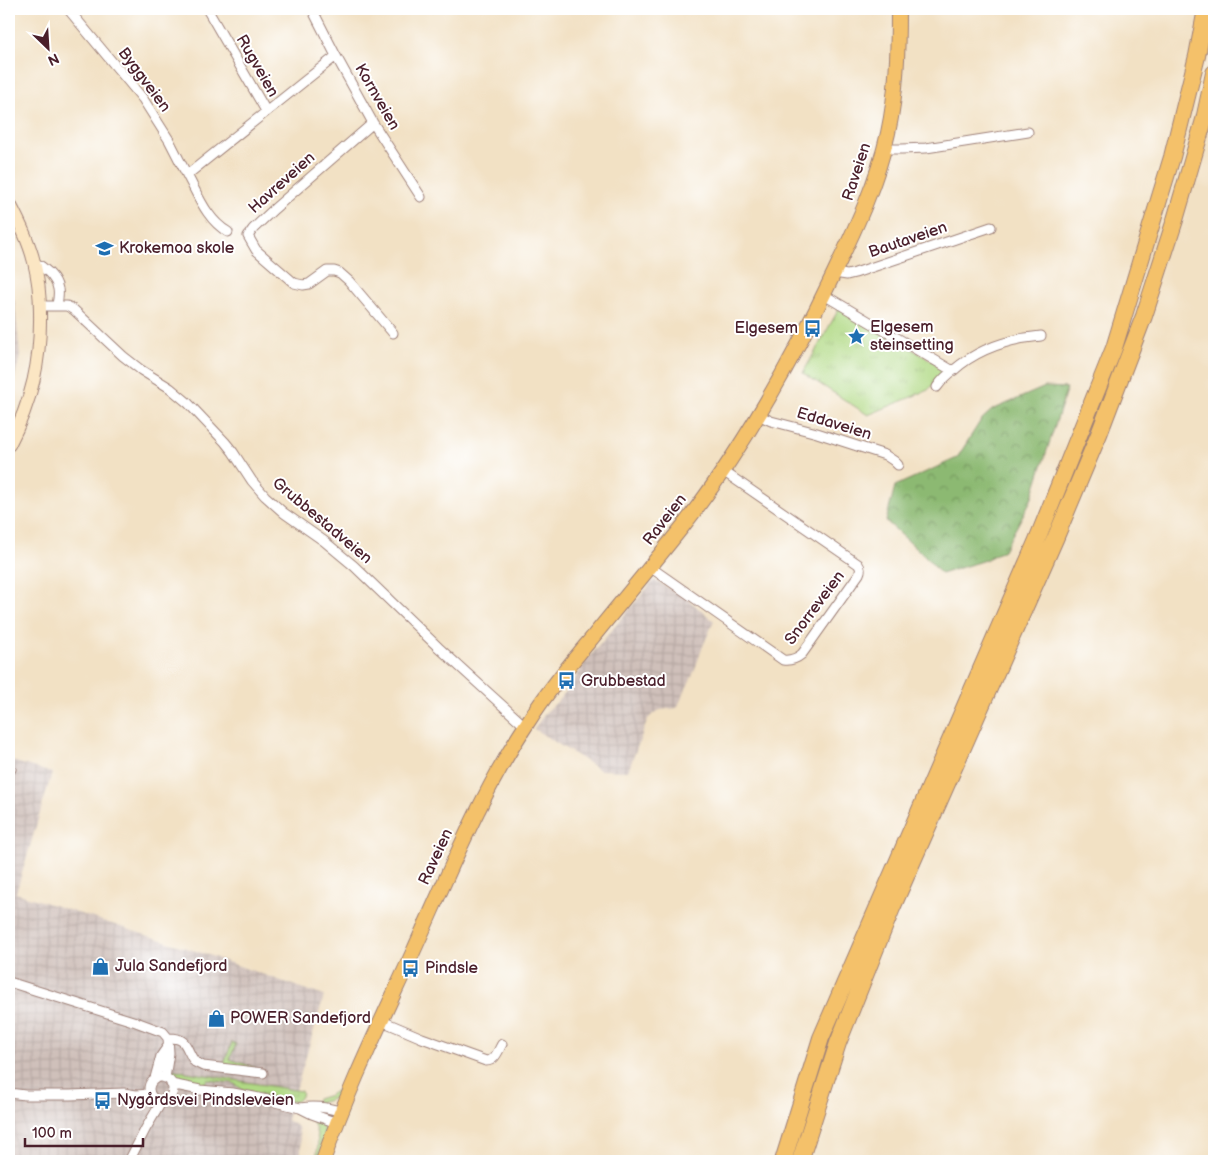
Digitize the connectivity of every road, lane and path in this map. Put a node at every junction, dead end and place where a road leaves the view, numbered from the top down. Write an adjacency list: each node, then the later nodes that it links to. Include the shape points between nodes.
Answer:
1 (68, 9): 12 (street, Byggveien, via 143,99)
2 (207, 9): 8 (street, Rugveien)
3 (312, 9): 6 (street, Kornveien)
4 (898, 9): 11 (main road, Raveien, via 896,84)
5 (1206, 9): 47 (highway, via 1172,157 1114,348 1037,540 821,1038)
6 (336, 56): 8 (street); 9 (street, Kornveien)
7 (1214, 73): 48 (highway, via 1175,220 1120,380 1055,539 892,908 838,1043)
8 (266, 111): 12 (street)
9 (373, 123): 13 (street, Kornveien); 22 (street, Havreveien, via 274,209 248,236 256,250 294,283 309,284 327,271 340,273)
10 (1028, 132): 11 (street, via 926,148)
11 (884, 149): 18 (main road, Raveien, via 867,201)
12 (187, 176): 16 (street, Byggveien, via 210,217)
13 (421, 197)
14 (9, 202): 17 (main road)
15 (991, 228): 18 (street, Bautaveien, via 855,273)
16 (228, 232)
17 (34, 262): 20 (street, via 43,266 56,284); 21 (main road)
18 (834, 273): 19 (main road, Raveien)
19 (824, 295): 24 (street); 26 (main road, Raveien)
20 (57, 305): 21 (street, Grubbestadveien); 31 (street, Grubbestadveien, via 74,310 123,356 188,403 225,442 265,496 354,566)
21 (40, 306): 27 (main road, via 40,349 34,383)
22 (394, 333)
23 (1041, 336): 24 (street, via 988,347)
24 (953, 371): 25 (street)
25 (937, 387)
26 (758, 415): 28 (street, Eddaveien, via 885,455); 29 (main road, Raveien)
27 (9, 445)
28 (898, 465)
29 (723, 471): 30 (main road, Raveien); 30 (street, Snorreveien, via 860,567 859,574 802,654 793,660 783,660)
30 (650, 567): 31 (main road, Raveien, via 554,685)
31 (525, 726): 33 (main road, Raveien, via 475,816)
32 (9, 982): 34 (street, via 155,1028 163,1032)
33 (382, 1021): 35 (street, via 489,1062); 44 (main road, Raveien)
34 (168, 1042): 36 (street, via 182,1040 196,1063 203,1066); 37 (street); 38 (street)
35 (502, 1044)
36 (263, 1073)
37 (152, 1081): 38 (street, via 161,1077); 41 (street); 43 (street, via 149,1091)
38 (168, 1081): 39 (street); 42 (street)
39 (200, 1090): 42 (street); 44 (street, via 254,1096 300,1108 333,1109)
40 (9, 1093): 41 (street)
41 (124, 1093): 43 (street)
42 (172, 1094): 43 (street, via 167,1099)
43 (155, 1098): 45 (street, via 146,1128)
44 (339, 1117): 46 (main road, Raveien)
45 (129, 1161)
46 (323, 1161)
47 (783, 1161)
48 (800, 1161)

